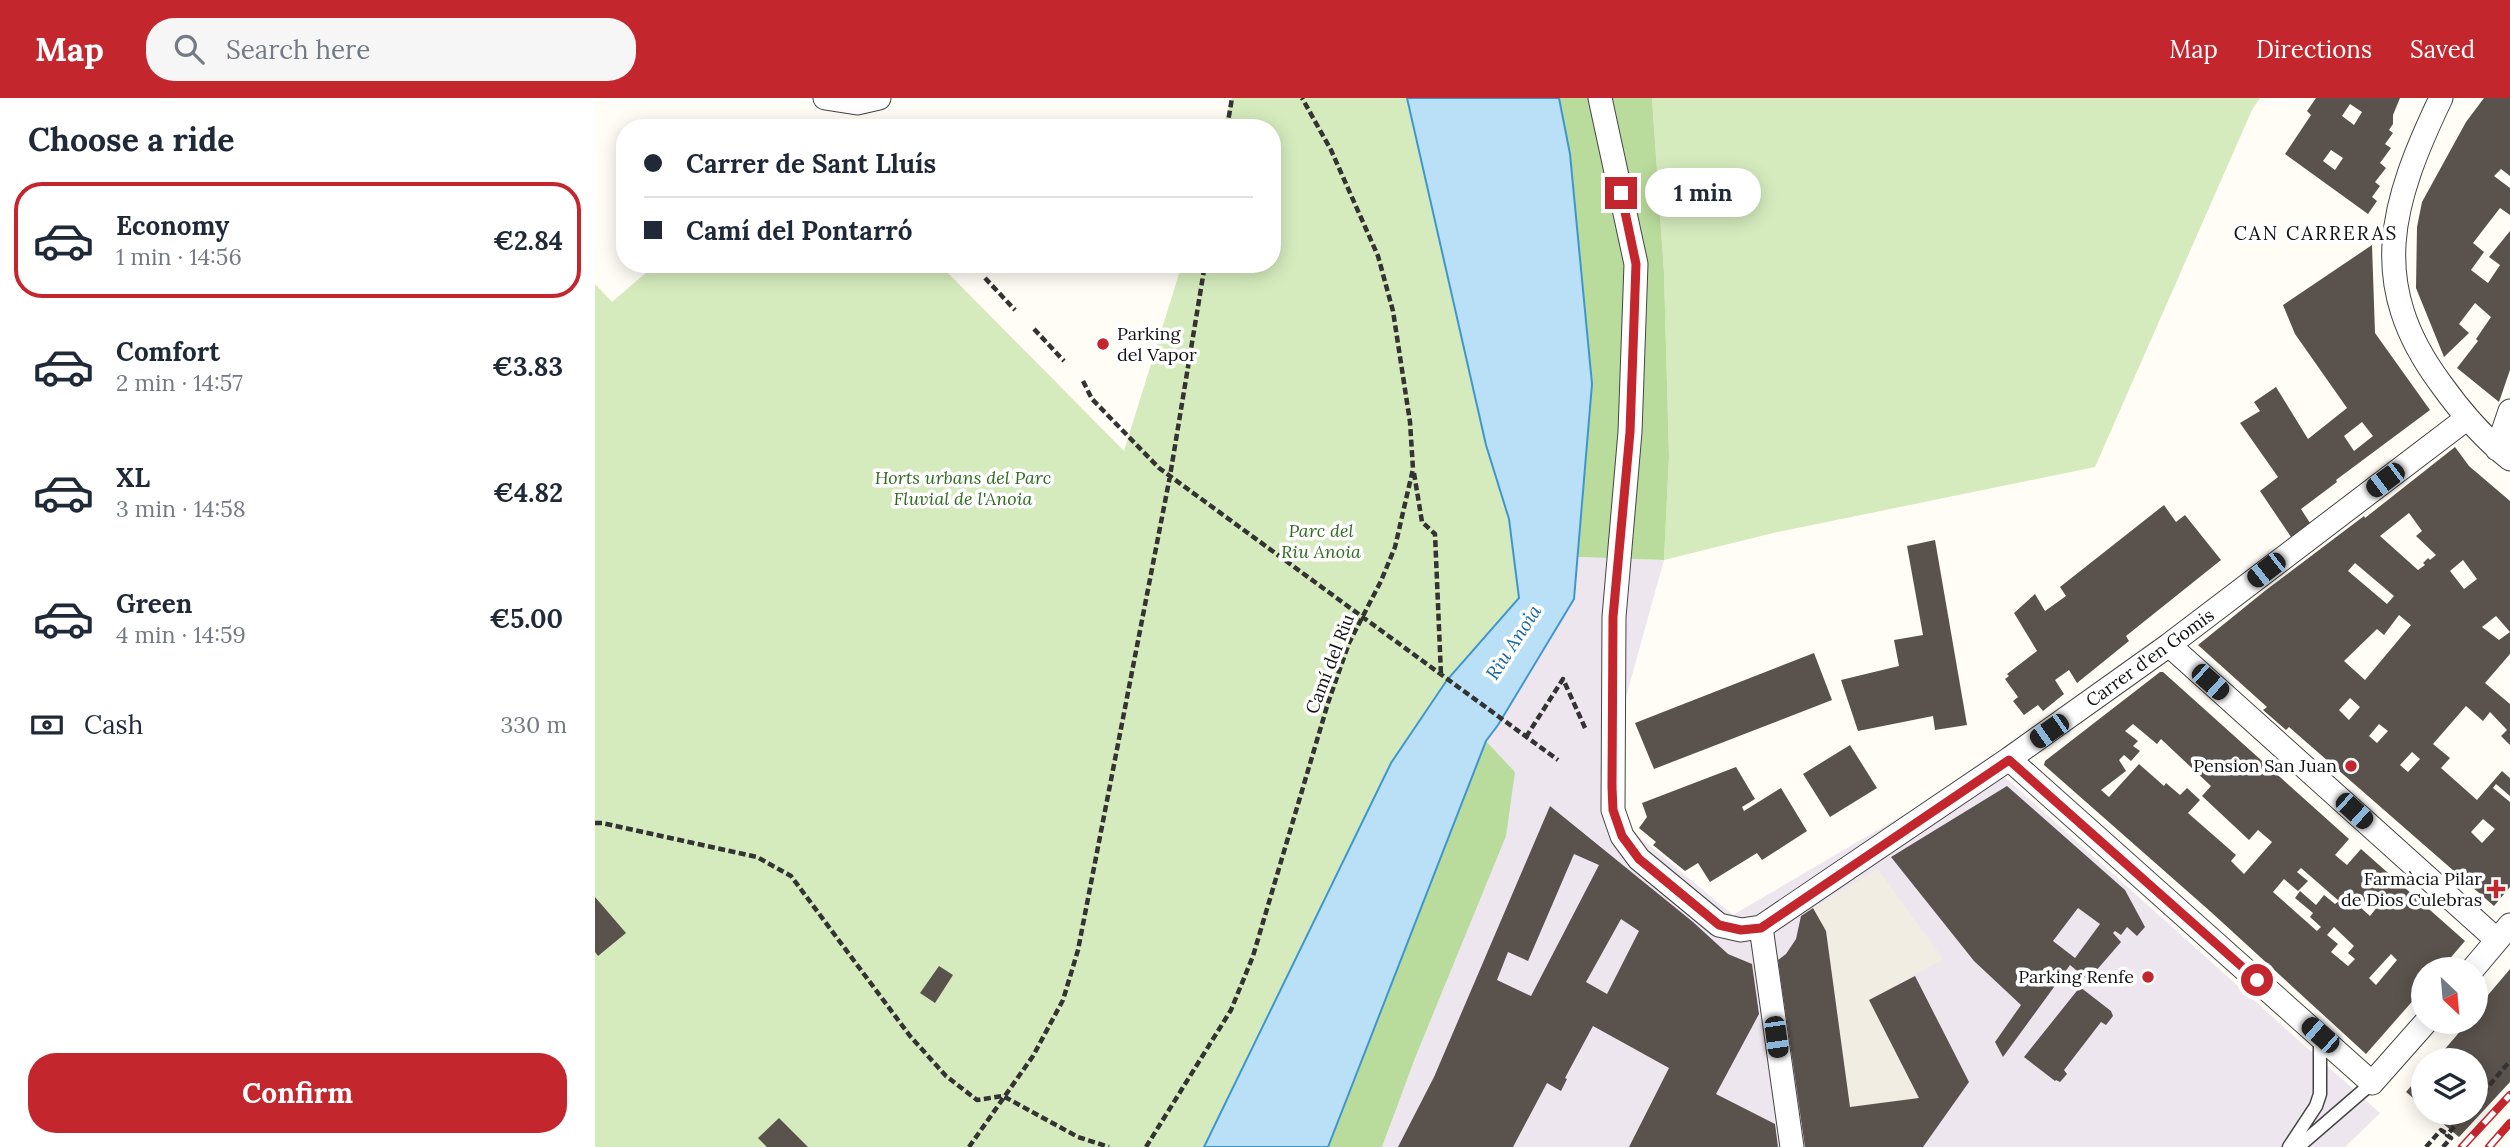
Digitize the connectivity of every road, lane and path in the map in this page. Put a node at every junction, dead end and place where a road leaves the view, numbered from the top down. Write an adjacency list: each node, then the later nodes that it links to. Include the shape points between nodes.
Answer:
1 (825, 98): 2 (street, via 857,103)
2 (879, 98)
3 (1232, 98): 7 (path)
4 (1302, 98): 17 (path, Camí del Riu, via 1331,150 1378,256 1393,311 1411,422)
5 (1600, 98): 27 (street, via 1636,264 1630,432 1613,617 1613,810 1622,836 1639,859 1719,925)
6 (2441, 98): 15 (street, via 2403,190 2392,264 2397,298 2415,346)
7 (1228, 119)
8 (1204, 273): 18 (path)
9 (985, 278): 10 (path)
10 (1015, 310)
11 (1034, 329): 12 (path)
12 (1064, 362)
13 (1083, 382): 18 (path, via 1092,399)
14 (2510, 411): 16 (street)
15 (2466, 419): 16 (street); 20 (street, Carrer d'en Gomis)
16 (2504, 454)
17 (1413, 469): 19 (path, Camí del Riu, via 1395,547); 21 (path, via 1422,522 1435,534)
18 (1170, 476): 19 (path); 35 (path, via 1078,950 1063,1000 1033,1056)
19 (1361, 618): 21 (path); 40 (path, Camí del Riu, via 1328,703 1254,956 1231,1010)
20 (2169, 645): 25 (street, Carrer d'en Gomis); 28 (street)
21 (1441, 676): 23 (path)
22 (1588, 736): 23 (path, via 1563,679)
23 (1526, 737): 24 (path)
24 (1558, 760)
25 (2009, 760): 27 (street, Carrer d'en Gomis); 31 (street)
26 (595, 823): 35 (path, via 757,857 791,876 910,1036 946,1076 977,1100)
27 (1761, 928): 41 (street)
28 (2504, 933): 29 (street)
29 (2483, 957)
30 (2415, 1034): 33 (street)
31 (2320, 1035): 33 (street); 42 (lane, via 2321,1094)
32 (2510, 1061): 34 (path)
33 (2372, 1083): 43 (lane)
34 (2488, 1087)
35 (1003, 1096): 38 (path); 39 (path, via 1078,1137)
36 (2456, 1125): 37 (path)
37 (2447, 1135): 44 (path, via 2441,1130); 45 (path, via 2451,1138)
38 (969, 1147)
39 (1109, 1147)
40 (1146, 1147)
41 (1792, 1147)
42 (2289, 1147)
43 (2298, 1147)
44 (2426, 1147)
45 (2443, 1147)

